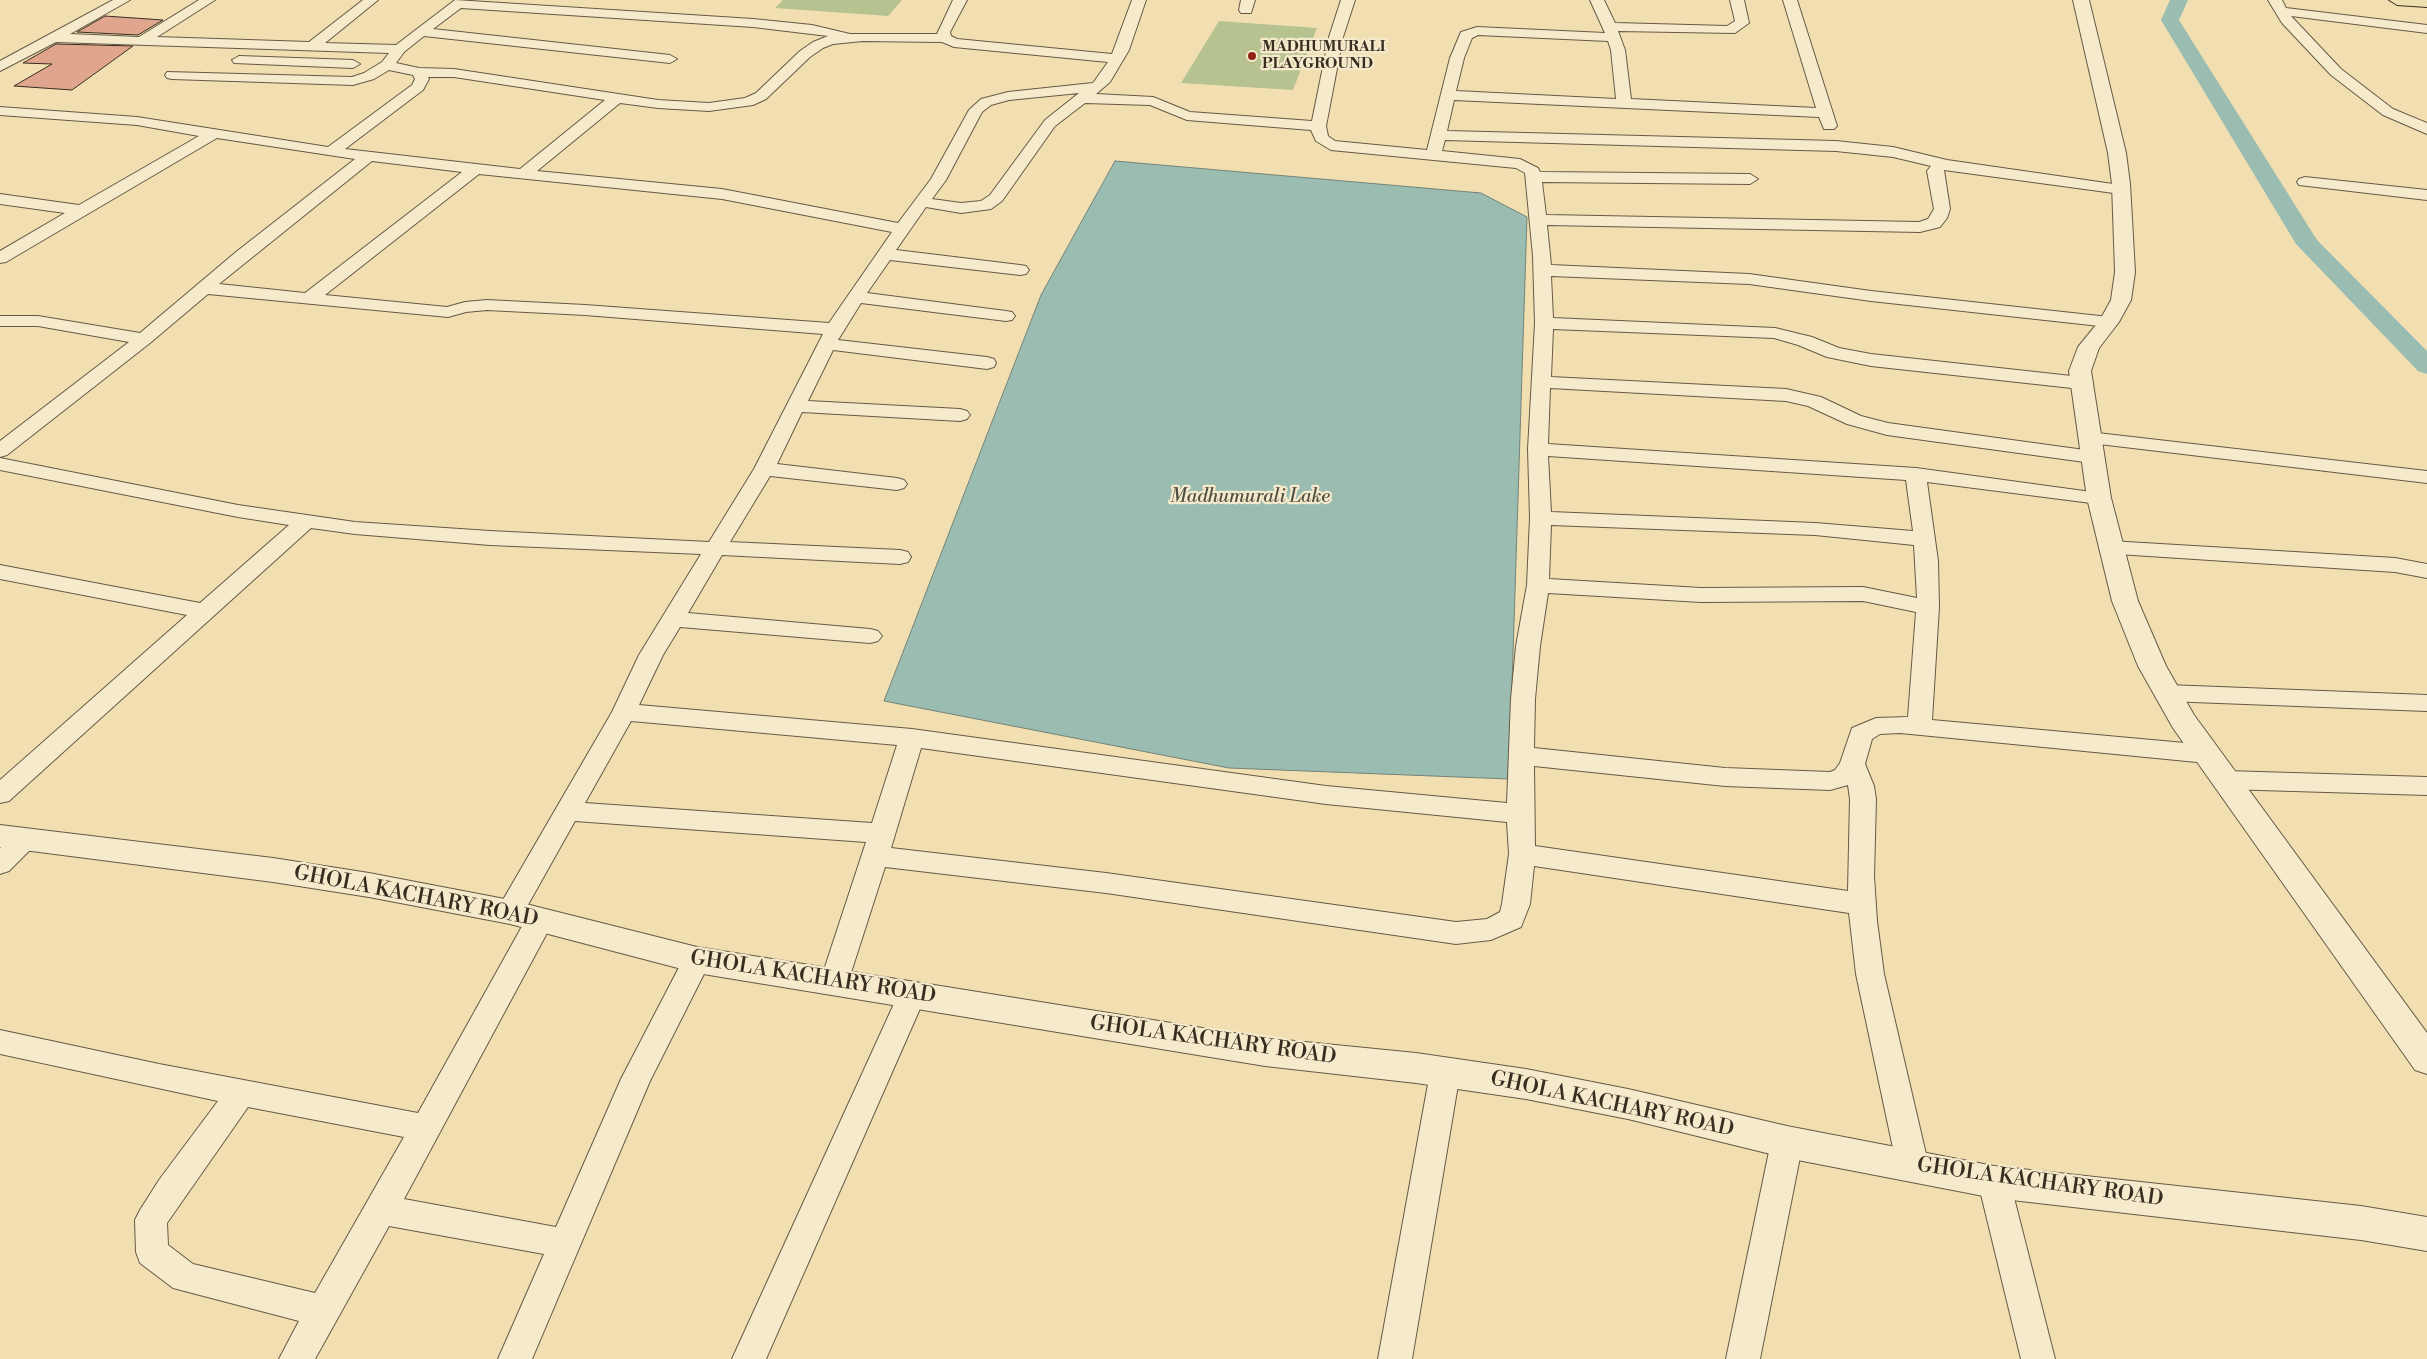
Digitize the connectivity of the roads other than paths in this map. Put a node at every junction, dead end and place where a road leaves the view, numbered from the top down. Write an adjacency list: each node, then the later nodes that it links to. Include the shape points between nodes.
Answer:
1 (123, 0): 20 (street)
2 (208, 0): 23 (street)
3 (371, 0): 24 (street)
4 (636, 0): 16 (street)
5 (960, 0): 22 (street, via 945,24)
6 (1139, 0): 27 (street)
7 (1348, 0): 40 (street, via 1336,36)
8 (1597, 0): 19 (street)
9 (1737, 0): 19 (street, via 1742,24 1730,30)
10 (1790, 0): 39 (street)
11 (2081, 0): 53 (street, via 2117,153)
12 (2397, 0): 14 (main road)
13 (460, 2): 16 (street); 18 (street)
14 (2427, 2)
15 (2278, 5): 17 (street); 41 (street, via 2304,39 2369,100)
16 (616, 15): 21 (street, via 812,29)
17 (2427, 29)
18 (421, 32): 25 (street); 26 (street)
19 (1612, 32): 34 (street, via 1470,32 1457,58); 37 (street, via 1618,50)
20 (52, 38): 23 (street); 29 (street)
21 (847, 38): 22 (street); 35 (street, via 818,45 771,88 748,102 709,107)
22 (945, 38): 27 (street, via 972,46)
23 (141, 41): 24 (street)
24 (312, 46): 25 (street)
25 (399, 50): 28 (street)
26 (670, 59)
27 (1117, 59): 33 (street)
28 (387, 66): 30 (street); 32 (street, via 352,81); 32 (street, via 233,60)
29 (0, 67)
30 (419, 72): 35 (street, via 474,76); 45 (street, via 422,79 418,87)
31 (172, 74): 32 (street)
32 (215, 76)
33 (1097, 87): 36 (street); 56 (street, via 1008,96 986,102 976,110 938,180)
34 (1449, 95): 37 (street); 43 (street)
35 (617, 98): 49 (street)
36 (1080, 98): 40 (street, via 1153,101 1187,116); 56 (street, via 1050,123 996,198 985,206 961,208)
37 (1624, 103): 39 (street)
38 (0, 111): 42 (street, via 137,121)
39 (1825, 113): 44 (street)
40 (1318, 126): 43 (street, via 1321,138 1331,145)
41 (2427, 129)
42 (214, 134): 45 (street); 57 (street)
43 (1436, 145): 44 (street); 50 (street, via 1520,164 1532,171)
44 (1836, 146): 47 (street, via 1893,152)
45 (331, 152): 46 (street)
46 (369, 156): 48 (street); 64 (street)
47 (1947, 165): 53 (street); 58 (street, via 1939,166 1935,171 1942,209 1939,218 1920,227)
48 (474, 169): 49 (street); 66 (street)
49 (524, 174): 59 (street, via 722,194)
50 (1534, 177): 51 (street); 58 (street)
51 (1750, 179)
52 (2305, 182): 54 (street)
53 (2121, 188): 69 (street, via 2125,272 2121,300)
54 (2427, 195)
55 (0, 199): 57 (street)
56 (922, 202): 59 (street)
57 (79, 210): 61 (street)
58 (1540, 220): 63 (street)
59 (902, 229): 60 (street)
60 (885, 254): 62 (street); 65 (street)
61 (0, 258)
62 (1020, 270)
63 (1542, 270): 69 (street, via 1749,279); 70 (street)
64 (204, 288): 66 (street); 72 (street)
65 (856, 296): 67 (street); 71 (street)
66 (310, 298): 71 (street, via 448,312 487,305)
67 (1006, 316)
68 (0, 321): 72 (street, via 38,321)
69 (2109, 322): 75 (street, via 2089,347 2080,371)
70 (1544, 324): 74 (street); 75 (street, via 1775,333 1834,353 1871,360)
71 (831, 337): 73 (street); 76 (street)
72 (144, 339): 80 (street)
73 (987, 363)
74 (1541, 382): 78 (street, via 1786,396 1814,401 1854,420 1887,429); 79 (street)
75 (2080, 383): 78 (street)
76 (797, 406): 77 (street); 82 (street)
77 (960, 415)
78 (2091, 448): 84 (street); 86 (street)
79 (1538, 449): 83 (street); 87 (street)
80 (0, 451)
81 (0, 464): 88 (street)
82 (764, 469): 85 (street); 90 (street)
83 (1916, 474): 86 (street); 89 (street)
84 (2427, 477)
85 (897, 484)
86 (2099, 498): 91 (street)
87 (1541, 518): 89 (street, via 1815,529); 95 (street)
88 (305, 522): 90 (street, via 490,538); 97 (street)
89 (1924, 539): 96 (street)
90 (717, 547): 92 (street); 98 (street)
91 (2110, 548): 93 (street, via 2395,565); 100 (street, via 2125,600 2152,666)
92 (900, 557)
93 (2427, 571)
94 (0, 572): 97 (street)
95 (1538, 586): 96 (street, via 1701,595 1863,594); 106 (street, via 1528,646)
96 (1928, 607): 103 (street)
97 (204, 612): 110 (street)
98 (673, 619): 99 (street); 102 (street, via 651,655)
99 (870, 636)
100 (2167, 693): 101 (street); 105 (street, via 2182,721)
101 (2427, 703)
102 (624, 712): 104 (street); 111 (street)
103 (1920, 727): 105 (street); 107 (street, via 1876,726 1861,734)
104 (912, 738): 112 (street, via 1326,795); 114 (street)
105 (2207, 754): 108 (street)
106 (1522, 756): 107 (street, via 1794,781 1830,781 1844,777); 112 (street)
107 (1852, 764): 117 (street, via 1863,799)
108 (2226, 780): 109 (street); 123 (street)
109 (2427, 786)
110 (0, 794)
111 (568, 811): 114 (street); 118 (street)
112 (1520, 814): 115 (street)
113 (12, 838): 116 (street); 118 (street, GHOLA KACHARY ROAD, via 273,870)
114 (879, 844): 115 (street, via 1106,883 1456,933 1491,929 1510,919 1516,904); 120 (street)
115 (1522, 854): 117 (street)
116 (0, 864)
117 (1862, 904): 128 (street, via 1870,974)
118 (525, 916): 119 (street, GHOLA KACHARY ROAD); 126 (street)
119 (696, 960): 120 (street, GHOLA KACHARY ROAD); 132 (street, via 636,1079)
120 (834, 982): 121 (street, GHOLA KACHARY ROAD)
121 (912, 995): 124 (street, GHOLA KACHARY ROAD, via 1265,1052); 136 (street)
122 (0, 1042): 125 (street)
123 (2427, 1060)
124 (1446, 1073): 127 (street, GHOLA KACHARY ROAD, via 1526,1084 1628,1104); 137 (street)
125 (241, 1093): 126 (street); 133 (street, via 151,1220 152,1252 185,1277)
126 (425, 1128): 130 (street)
127 (1787, 1142): 128 (street, GHOLA KACHARY ROAD); 138 (street)
128 (1913, 1167): 129 (street, GHOLA KACHARY ROAD)
129 (1994, 1182): 131 (street, GHOLA KACHARY ROAD, via 2361,1223); 139 (street)
130 (380, 1210): 132 (street); 133 (street)
131 (2427, 1234)
132 (564, 1243): 135 (street)
133 (323, 1311): 134 (street)
134 (296, 1359)
135 (514, 1359)
136 (749, 1359)
137 (1395, 1359)
138 (1743, 1359)
139 (2038, 1359)

